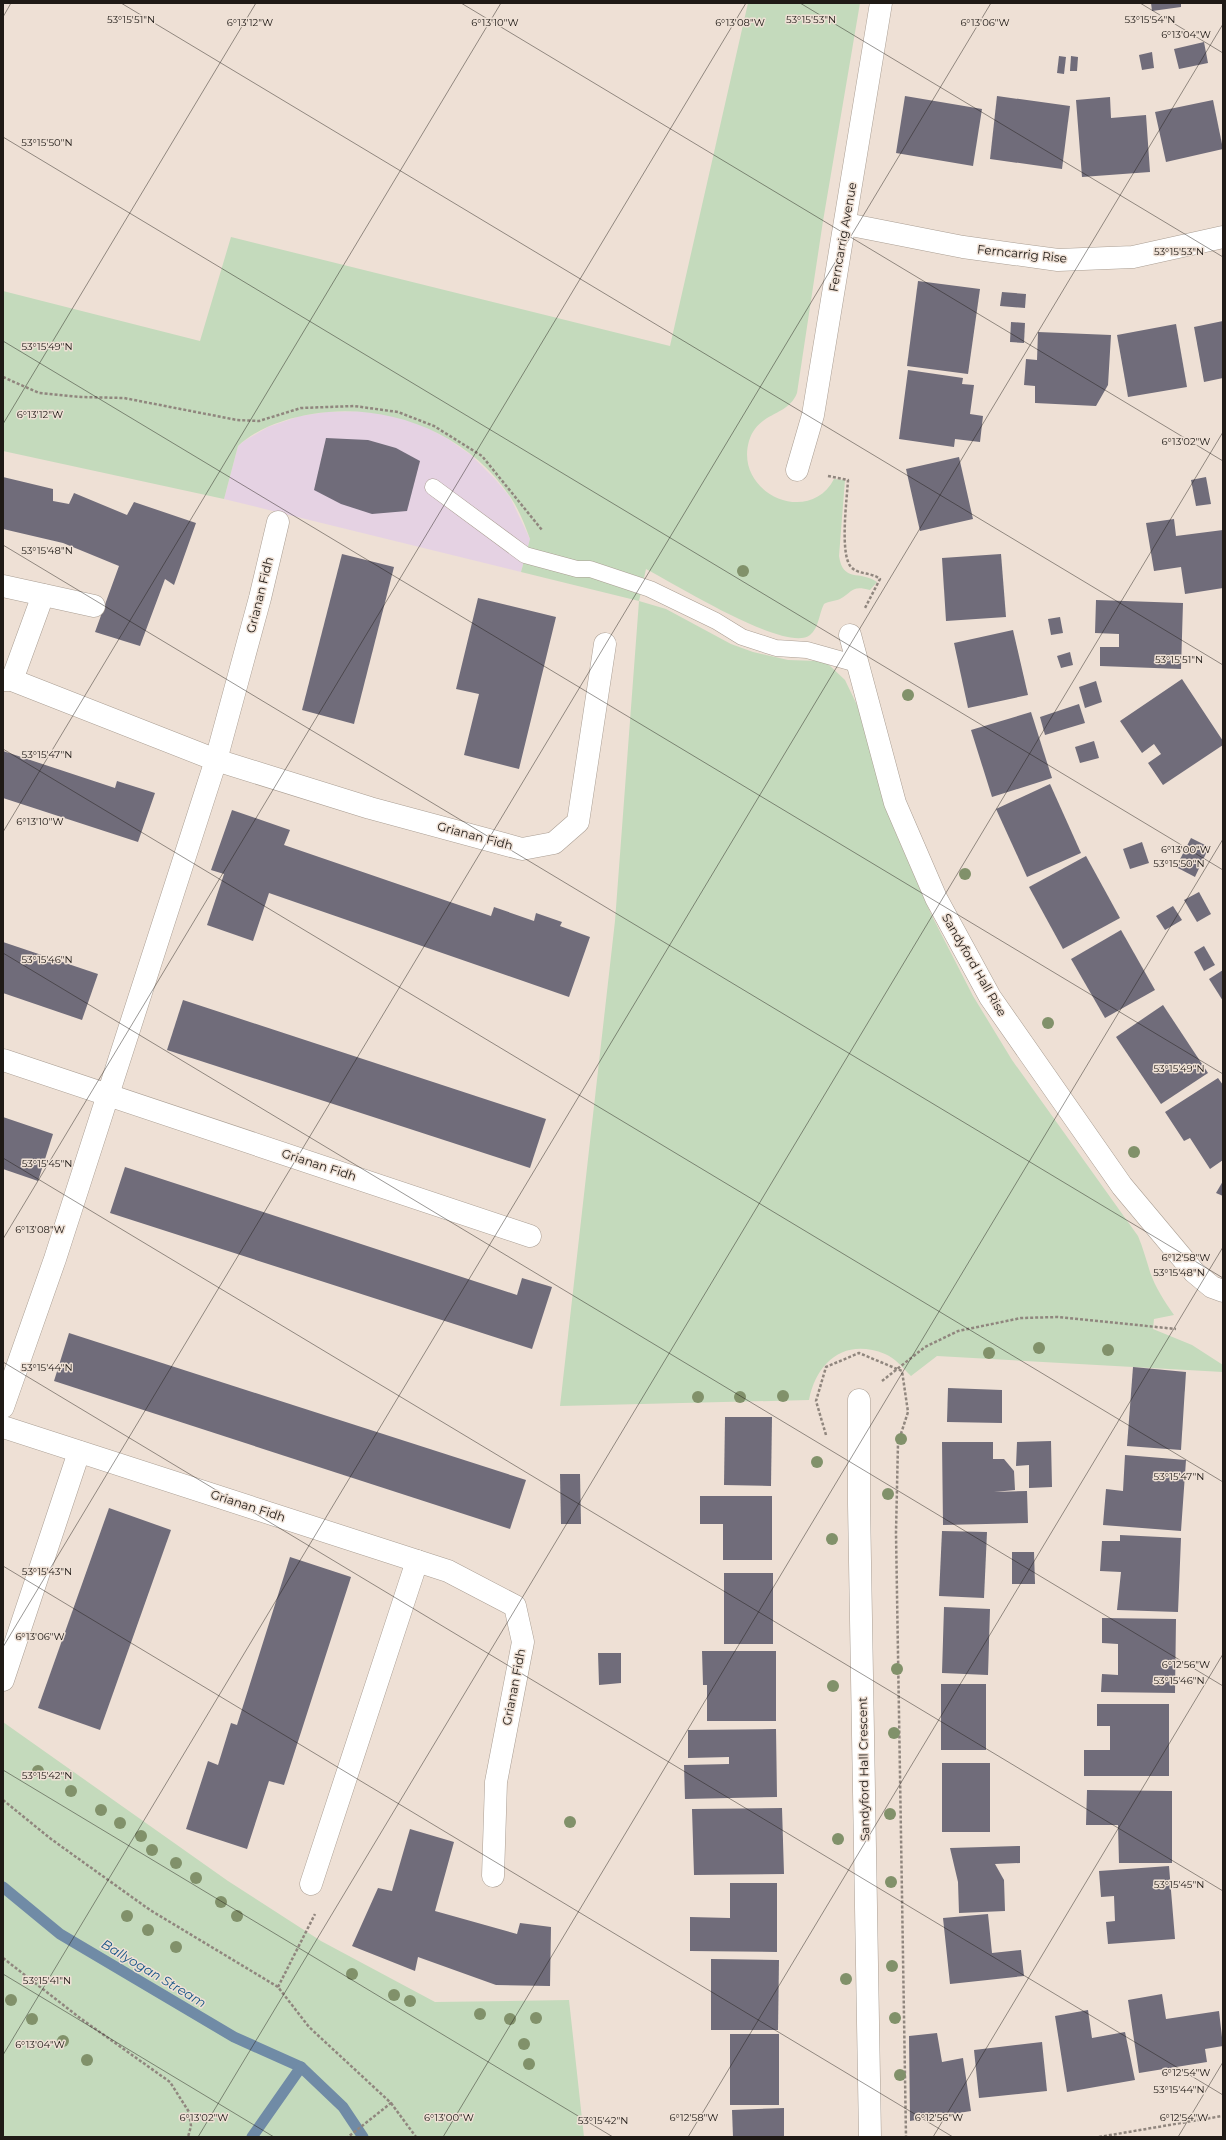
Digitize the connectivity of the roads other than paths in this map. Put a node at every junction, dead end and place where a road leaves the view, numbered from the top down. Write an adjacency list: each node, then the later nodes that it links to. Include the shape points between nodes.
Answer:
1 (882, 3): 2 (street, Ferncarrig Avenue)
2 (846, 224): 3 (street, Ferncarrig Rise, via 963,247 1058,260 1133,257); 4 (street, Ferncarrig Avenue, via 813,415)
3 (1223, 237)
4 (797, 470)
5 (432, 487): 12 (lane, via 525,556 577,569 590,569 650,588 742,637 776,648 807,650)
6 (278, 522): 14 (street, Grianan Fidh)
7 (3, 586): 8 (street)
8 (43, 595): 9 (street); 13 (street, Grianan Fidh)
9 (94, 606)
10 (850, 635): 12 (street, Sandyford Hall Rise)
11 (605, 644): 14 (street, Grianan Fidh, via 578,822 554,843 522,849 370,808)
12 (858, 664): 18 (street, Sandyford Hall Rise, via 895,803 936,898 990,997 1122,1186 1194,1272)
13 (8, 680): 14 (street, Grianan Fidh)
14 (216, 760): 16 (street, Grianan Fidh)
15 (3, 1060): 16 (street, Grianan Fidh)
16 (107, 1094): 17 (street, Grianan Fidh); 20 (street, Grianan Fidh, via 55,1259)
17 (530, 1236)
18 (1218, 1289)
19 (859, 1400): 27 (street, Sandyford Hall Crescent)
20 (3, 1407)
21 (3, 1427): 22 (street, Grianan Fidh)
22 (79, 1452): 23 (street, Grianan Fidh); 24 (street)
23 (417, 1561): 25 (street, Grianan Fidh, via 448,1571 515,1606 523,1642 496,1782); 26 (street)
24 (3, 1680)
25 (493, 1876)
26 (311, 1884)
27 (870, 2137)

